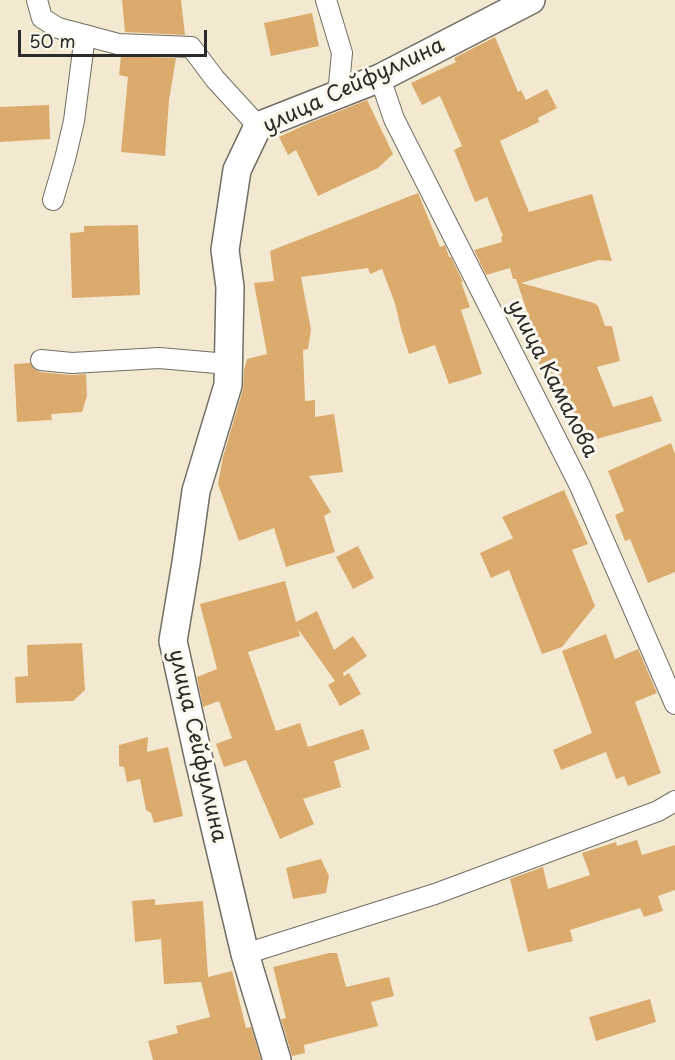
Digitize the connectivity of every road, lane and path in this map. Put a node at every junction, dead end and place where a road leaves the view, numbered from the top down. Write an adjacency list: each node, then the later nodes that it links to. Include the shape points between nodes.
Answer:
1 (37, 0): 4 (street, via 42,18 58,28)
2 (326, 0): 6 (street, via 342,53)
3 (531, 0): 5 (street, улица Сейфуллина)
4 (86, 35): 7 (street, via 118,44 191,47 215,80); 8 (street, via 74,121)
5 (380, 78): 6 (street, улица Сейфуллина); 11 (street, улица Камалова, via 394,119 580,486)
6 (338, 94): 7 (street, улица Сейфуллина)
7 (258, 126): 10 (street, улица Сейфуллина, via 237,170 225,250 230,287)
8 (53, 200)
9 (41, 360): 10 (street, via 72,363 159,358)
10 (228, 364): 13 (street, улица Сейфуллина, via 228,385 196,491 173,640)
11 (675, 704)
12 (675, 801): 13 (street, via 658,811 435,894)
13 (245, 954): 14 (street, улица Сейфуллина)
14 (277, 1060)

